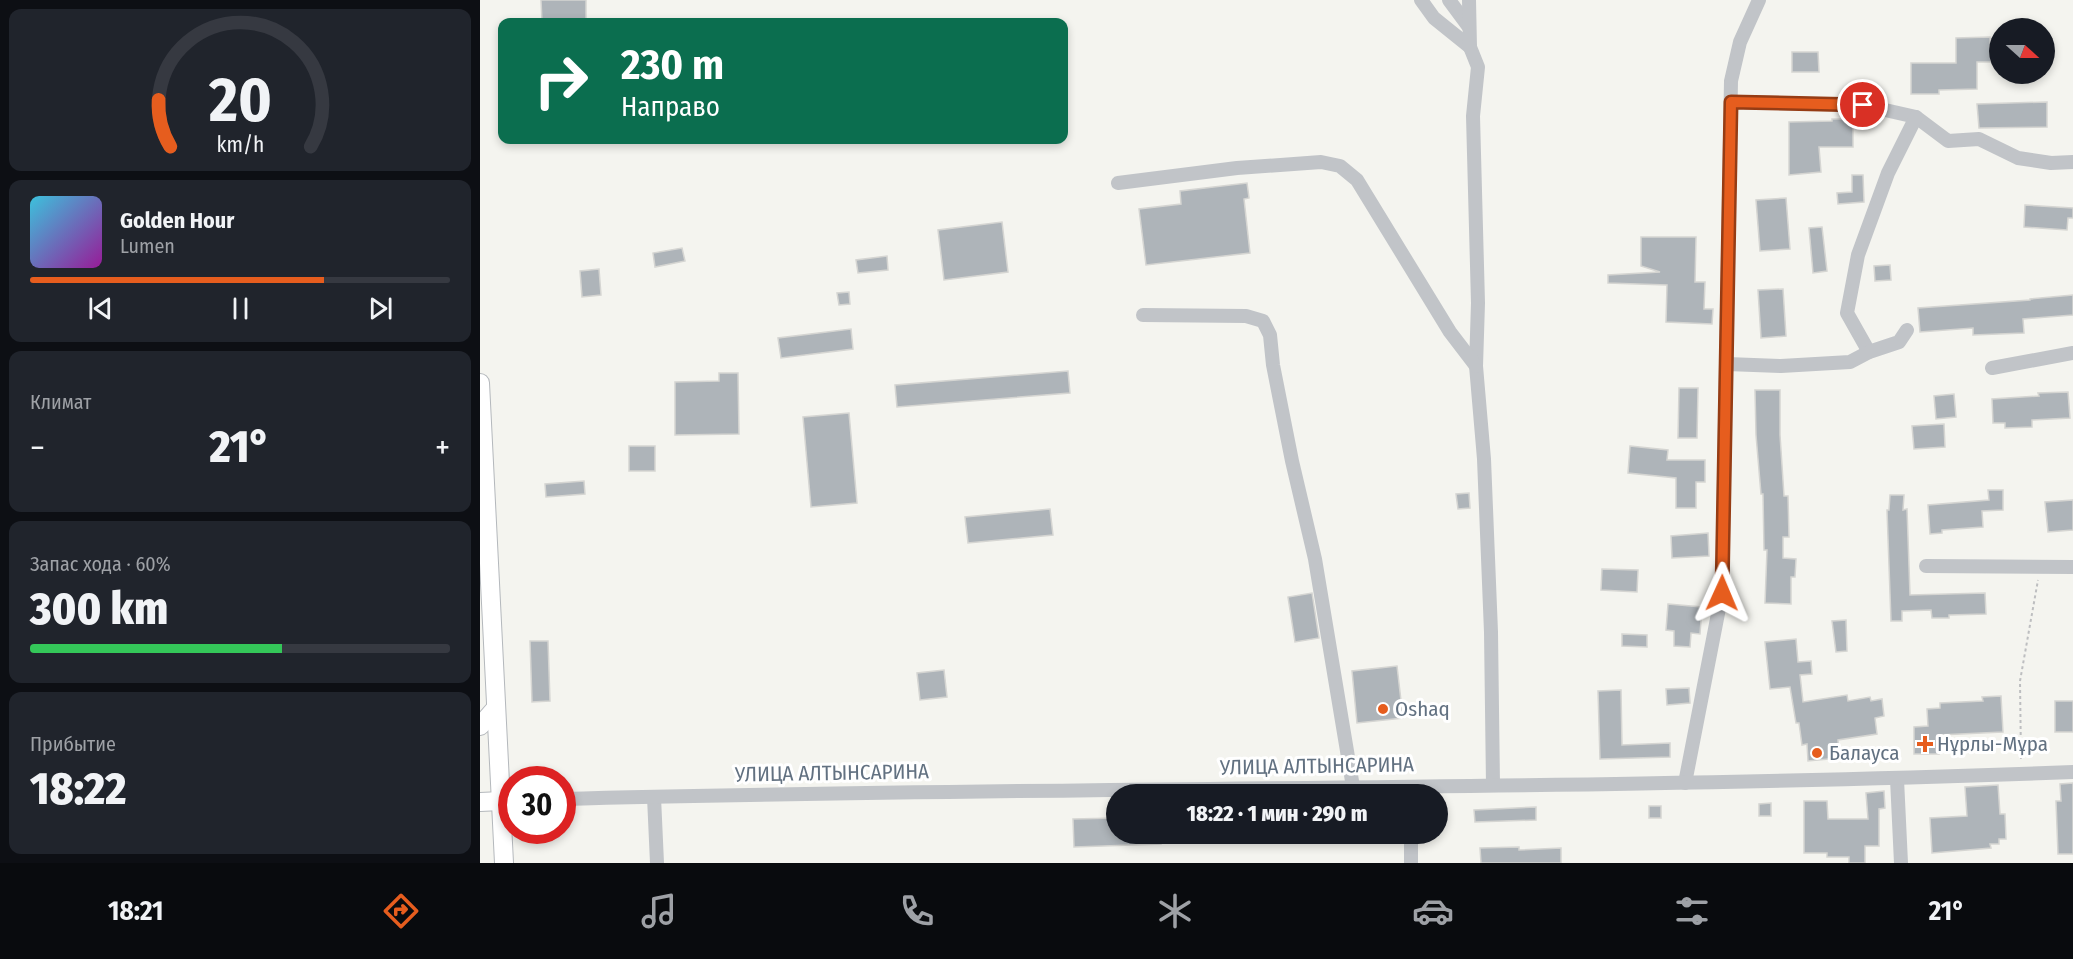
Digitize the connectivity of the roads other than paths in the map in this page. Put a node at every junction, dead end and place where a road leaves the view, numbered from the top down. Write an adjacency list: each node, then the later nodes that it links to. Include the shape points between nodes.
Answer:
1 (1421, 0): 6 (street, via 1434,18)
2 (1449, 0): 5 (street)
3 (1469, 0): 5 (street)
4 (1759, 0): 7 (street, via 1740,42 1731,81)
5 (1469, 27): 6 (street)
6 (1470, 47): 16 (street, via 1478,68 1473,116)
7 (1731, 102): 8 (street, via 1863,105); 15 (street)
8 (1916, 117): 9 (street, via 1948,141 1979,139 2018,158); 13 (street, via 1888,173 1858,255 1847,313)
9 (2073, 162)
10 (1118, 183): 16 (street, via 1237,168 1321,162 1340,166 1357,180 1450,332)
11 (1143, 315): 27 (street, via 1246,316 1263,321 1270,335 1289,451 1315,560)
12 (1908, 330): 13 (street, via 1899,342)
13 (1869, 352): 15 (street, via 1850,362 1781,366)
14 (2073, 353): 17 (street)
15 (1727, 363): 26 (street, via 1722,593)
16 (1476, 366): 28 (street, via 1491,632)
17 (1992, 368)
18 (480, 383): 21 (main road)
19 (1926, 566): 20 (street)
20 (2073, 567)
21 (495, 709): 22 (main road); 23 (main road)
22 (480, 726)
23 (502, 766)
24 (2073, 772): 25 (street, УЛИЦА АЛТЫНСАРИНА)
25 (1897, 779): 26 (street, УЛИЦА АЛТЫНСАРИНА); 40 (street)
26 (1685, 783): 28 (street, УЛИЦА АЛТЫНСАРИНА)
27 (1353, 784)
28 (1493, 785): 29 (street, УЛИЦА АЛТЫНСАРИНА)
29 (1448, 788)
30 (1106, 790): 31 (street, УЛИЦА АЛТЫНСАРИНА)
31 (654, 797): 32 (street, УЛИЦА АЛТЫНСАРИНА); 38 (street)
32 (576, 799)
33 (498, 801): 34 (main road)
34 (480, 802)
35 (505, 844): 37 (main road)
36 (1411, 844): 39 (street)
37 (504, 863)
38 (657, 863)
39 (1411, 863)
40 (1901, 863)

